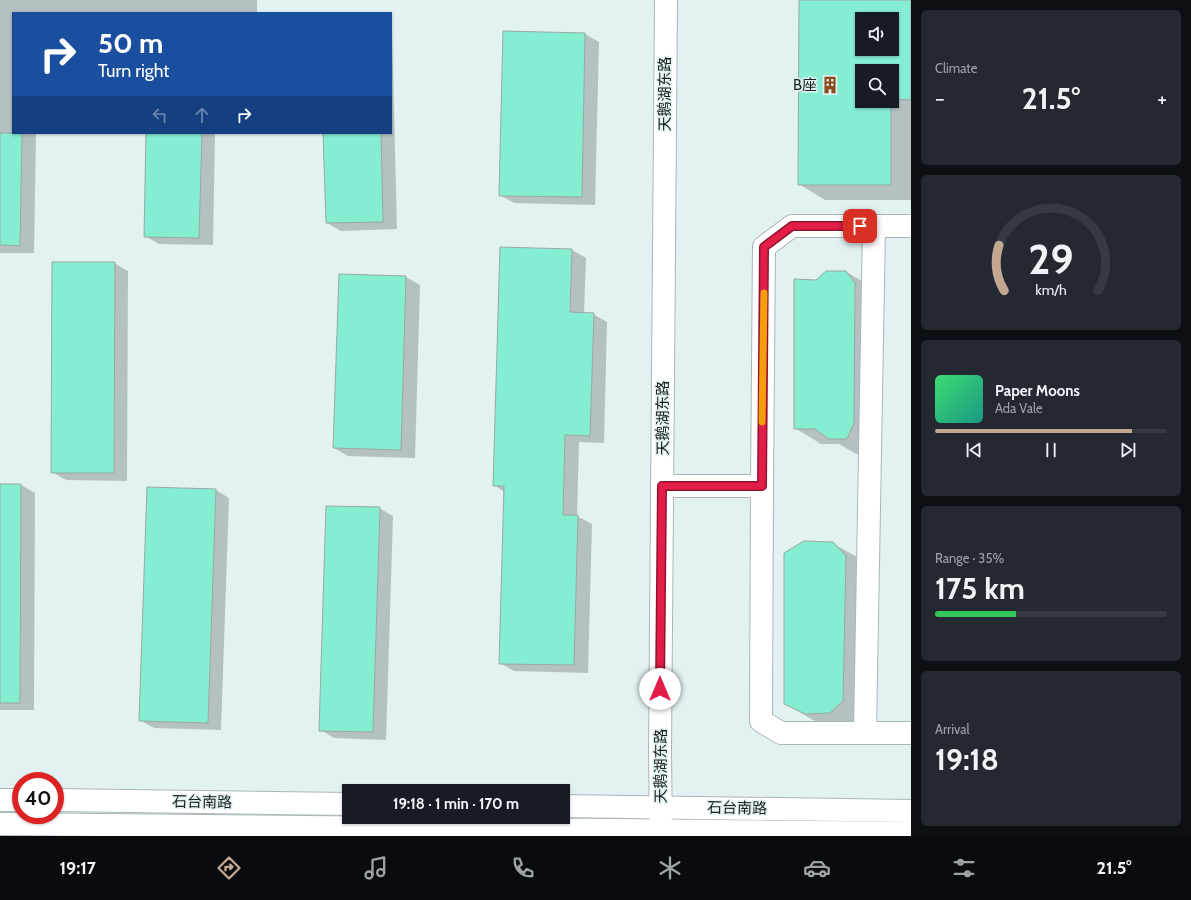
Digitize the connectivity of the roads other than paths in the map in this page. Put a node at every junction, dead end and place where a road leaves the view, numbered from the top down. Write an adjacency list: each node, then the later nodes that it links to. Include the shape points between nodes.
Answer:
1 (666, 0): 4 (street, 天鹅湖东路)
2 (874, 226): 3 (street); 5 (street, via 792,226 764,247); 6 (street)
3 (911, 226)
4 (662, 486): 5 (street); 13 (street, 天鹅湖东路)
5 (762, 486): 6 (street, via 761,721 781,733)
6 (865, 733): 7 (street)
7 (911, 734)
8 (0, 800): 9 (street)
9 (12, 800)
10 (64, 800): 11 (street, 石台南路)
11 (342, 804)
12 (570, 806): 13 (street, 石台南路)
13 (661, 808): 14 (street, 石台南路); 16 (street, 天鹅湖东路)
14 (911, 810)
15 (0, 824): 16 (street, 石台南路)
16 (661, 833): 17 (street, 石台南路)
17 (911, 833)

